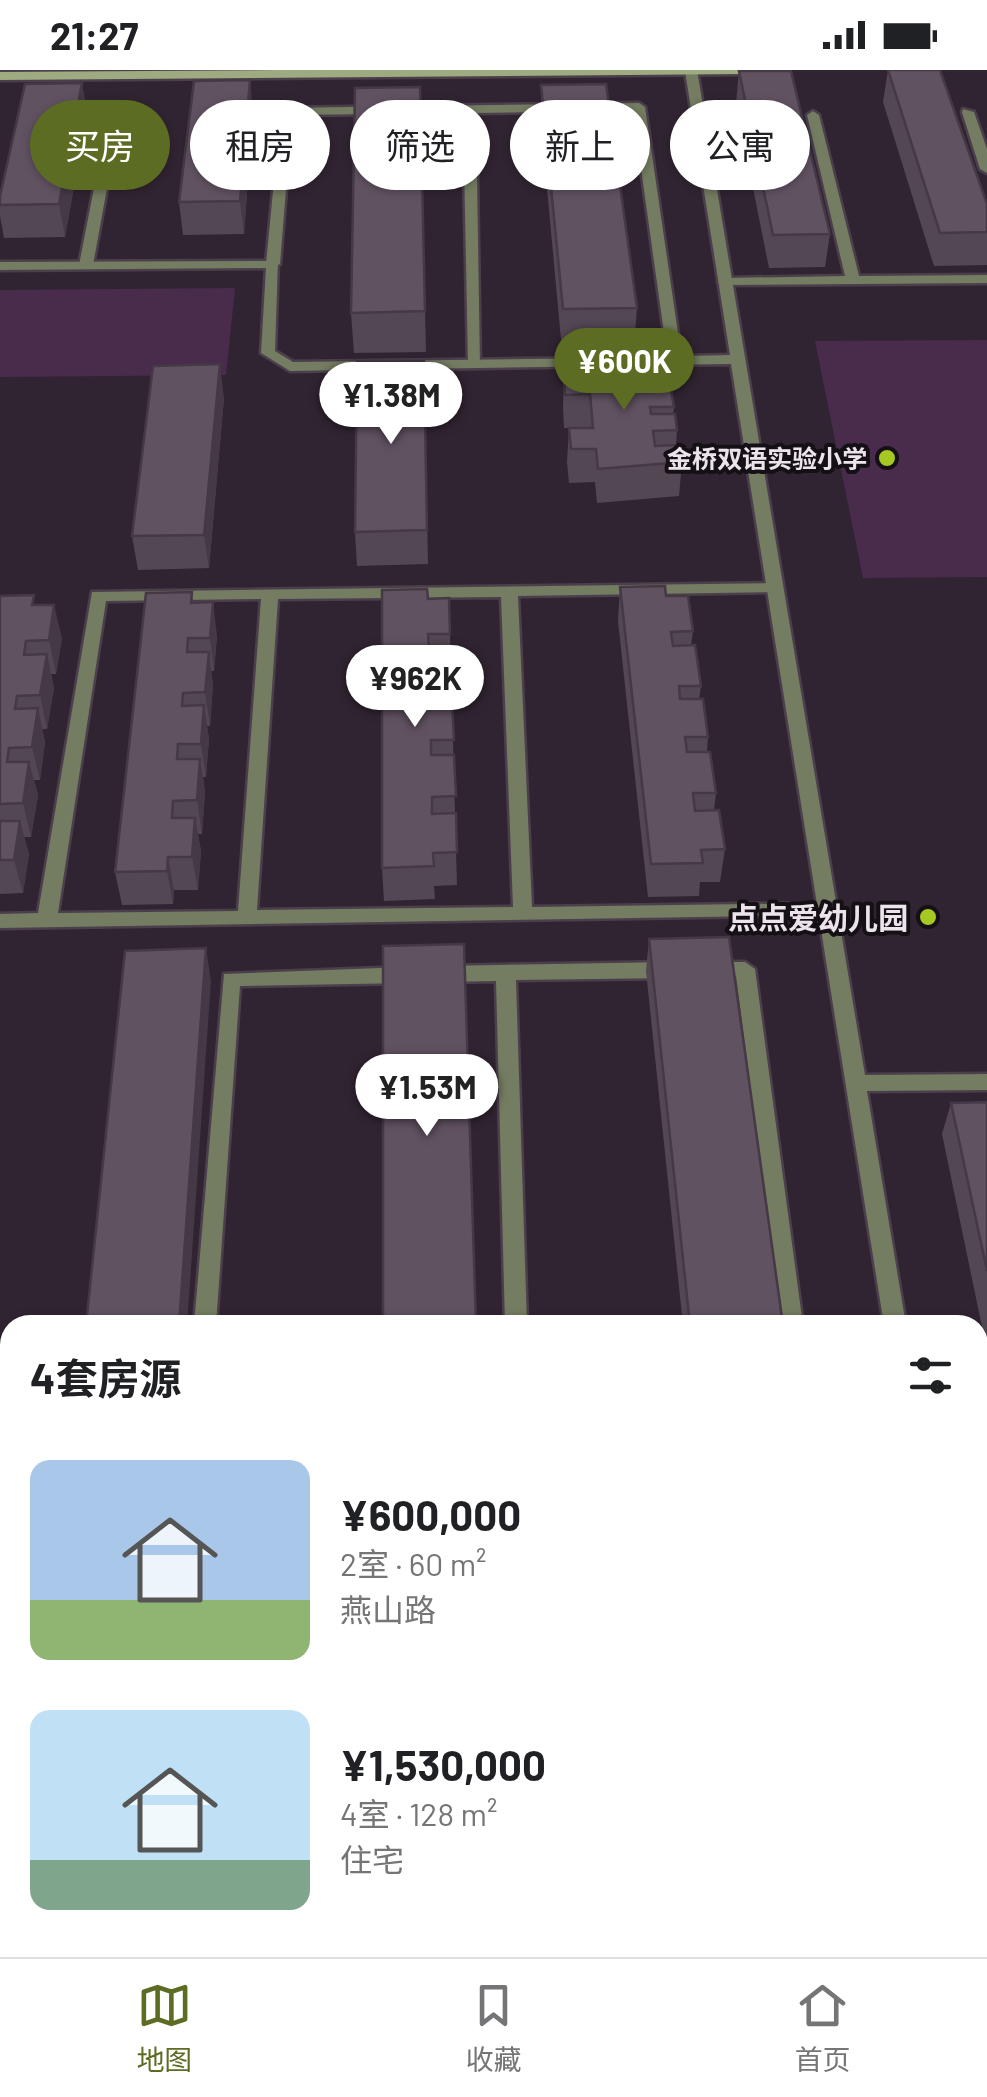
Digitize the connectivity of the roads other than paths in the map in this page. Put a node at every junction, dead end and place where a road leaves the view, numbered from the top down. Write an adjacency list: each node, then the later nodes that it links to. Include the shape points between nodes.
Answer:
1 (745, 70): 2 (main road)
2 (691, 71): 3 (main road); 16 (street)
3 (0, 76)
4 (490, 108): 18 (street, via 639,106 672,340)
5 (350, 110): 11 (street, via 286,111)
6 (968, 112): 8 (street)
7 (813, 115): 15 (street)
8 (987, 169)
9 (100, 190): 12 (street)
10 (471, 190): 19 (street)
11 (273, 264): 12 (street); 19 (street, via 268,353 290,367)
12 (86, 265): 13 (street)
13 (0, 266)
14 (987, 278): 15 (street)
15 (853, 280): 16 (street)
16 (726, 282): 17 (street)
17 (738, 360): 18 (street); 20 (street)
18 (659, 361): 19 (street)
19 (475, 364)
20 (775, 588): 21 (street); 23 (street)
21 (509, 591): 22 (street); 24 (street)
22 (270, 593): 25 (street); 26 (street, via 98,596)
23 (828, 910): 24 (street); 30 (street)
24 (523, 914): 25 (street)
25 (247, 918): 26 (street)
26 (48, 920): 27 (street)
27 (0, 921)
28 (506, 973): 31 (street, via 230,978); 32 (street); 33 (street, via 744,968)
29 (987, 1082): 30 (street)
30 (856, 1083): 34 (street)
31 (206, 1315)
32 (516, 1315)
33 (791, 1315)
34 (893, 1315)

